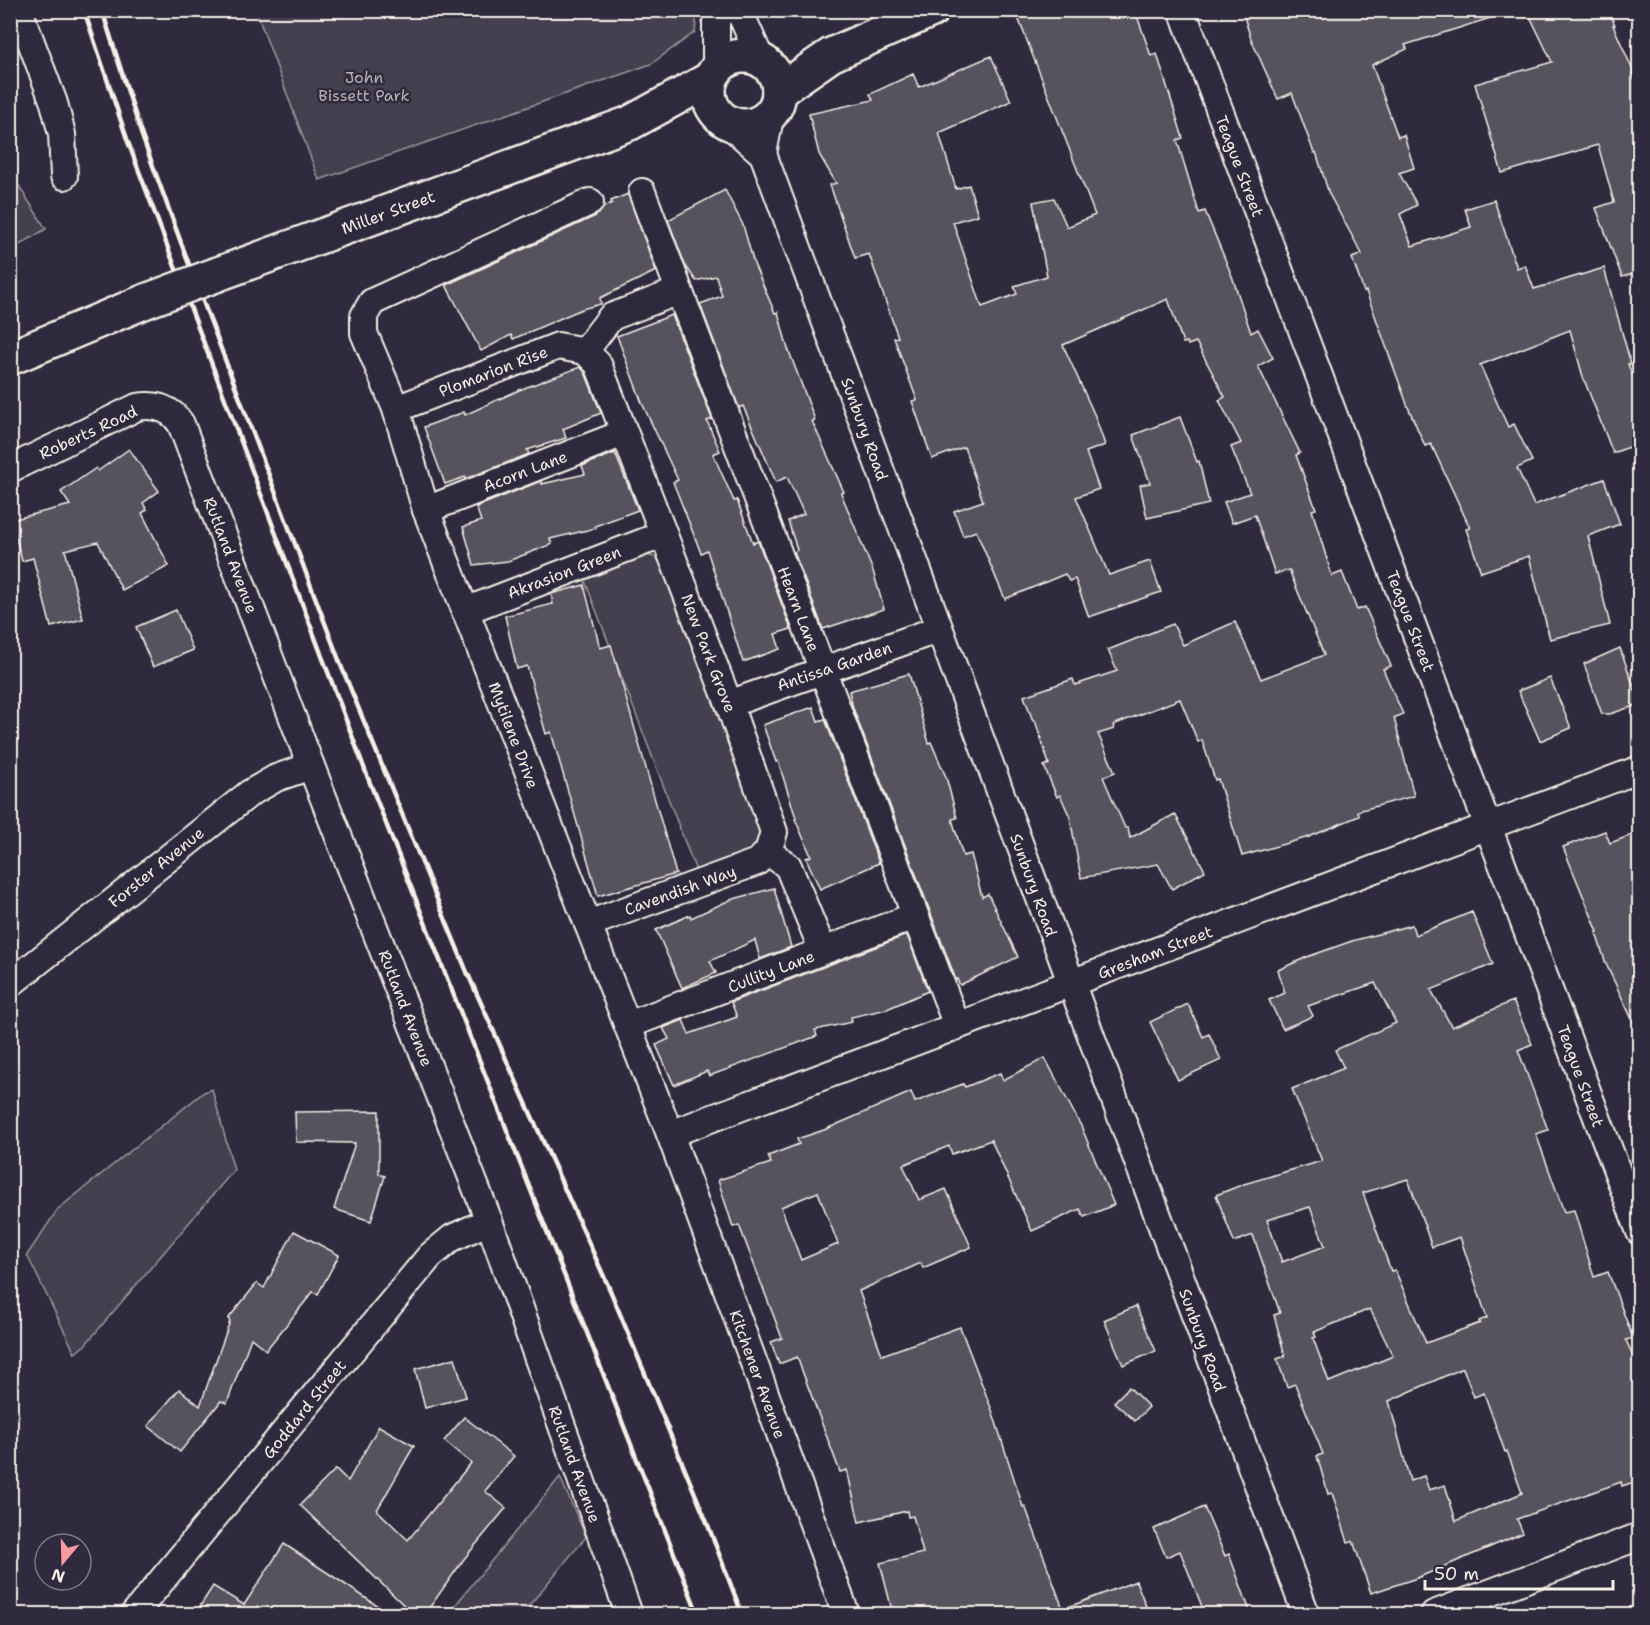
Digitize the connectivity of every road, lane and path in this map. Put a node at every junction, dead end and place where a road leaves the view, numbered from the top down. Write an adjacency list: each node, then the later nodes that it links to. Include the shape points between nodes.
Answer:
1 (19, 10): 9 (street, via 54,103 62,134)
2 (721, 10): 7 (street, via 716,22)
3 (739, 10): 6 (street)
4 (932, 10): 6 (main road)
5 (1182, 10): 27 (street, Teague Street)
6 (769, 82): 7 (main road, via 748,56 735,57 725,61); 7 (main road, via 763,120 752,125 739,126); 8 (street)
7 (716, 94): 8 (street, Sunbury Road); 14 (main road, Miller Street, bridge, via 218,274)
8 (763, 154): 22 (street, Sunbury Road)
9 (64, 176)
10 (642, 192): 12 (street, Hearn Lane)
11 (590, 202): 15 (street, Mytilene Drive, via 372,302 364,316 364,333)
12 (679, 291): 13 (street, via 612,317); 23 (street, Hearn Lane)
13 (585, 351): 15 (street, Plomarion Rise, via 558,345); 17 (street, New Park Grove, via 598,364)
14 (10, 358)
15 (396, 409): 19 (street, Mytilene Drive)
16 (167, 411): 18 (street, Roberts Road, via 148,405 137,407); 25 (street, Rutland Avenue, via 181,424)
17 (624, 433): 19 (street, Acorn Lane); 20 (street, New Park Grove)
18 (10, 469)
19 (426, 510): 21 (street, Mytilene Drive)
20 (664, 534): 21 (street, Akrasion Green); 24 (street, New Park Grove)
21 (465, 610): 30 (street, Mytilene Drive)
22 (939, 629): 23 (street, Antissa Garden); 33 (street, Sunbury Road)
23 (822, 670): 24 (street, Antissa Garden); 29 (street, Hearn Lane)
24 (729, 704): 28 (street, New Park Grove, via 774,832)
25 (311, 766): 32 (street, Forster Avenue, via 276,778 250,793); 37 (street, Rutland Avenue)
26 (1640, 769): 27 (street, Gresham Street)
27 (1488, 826): 33 (street, Gresham Street); 38 (street, Teague Street)
28 (768, 852): 30 (street, Cavendish Way, via 757,862); 31 (street, via 788,866)
29 (915, 916): 31 (street, Cullity Lane); 35 (street, Hearn Lane)
30 (588, 924): 34 (street, Mytilene Drive)
31 (824, 951): 34 (street, Cullity Lane)
32 (10, 984)
33 (1070, 984): 35 (street, Gresham Street); 43 (street, Sunbury Road)
34 (628, 1025): 36 (street, Mytilene Drive)
35 (957, 1026): 36 (street, Gresham Street)
36 (670, 1134): 42 (street, Kitchener Avenue)
37 (489, 1221): 40 (street, Goddard Street, via 452,1238 430,1256); 41 (street, Rutland Avenue)
38 (1640, 1232)
39 (1640, 1536): 44 (street)
40 (134, 1614)
41 (629, 1614)
42 (846, 1614)
43 (1306, 1614)
44 (1434, 1614)

